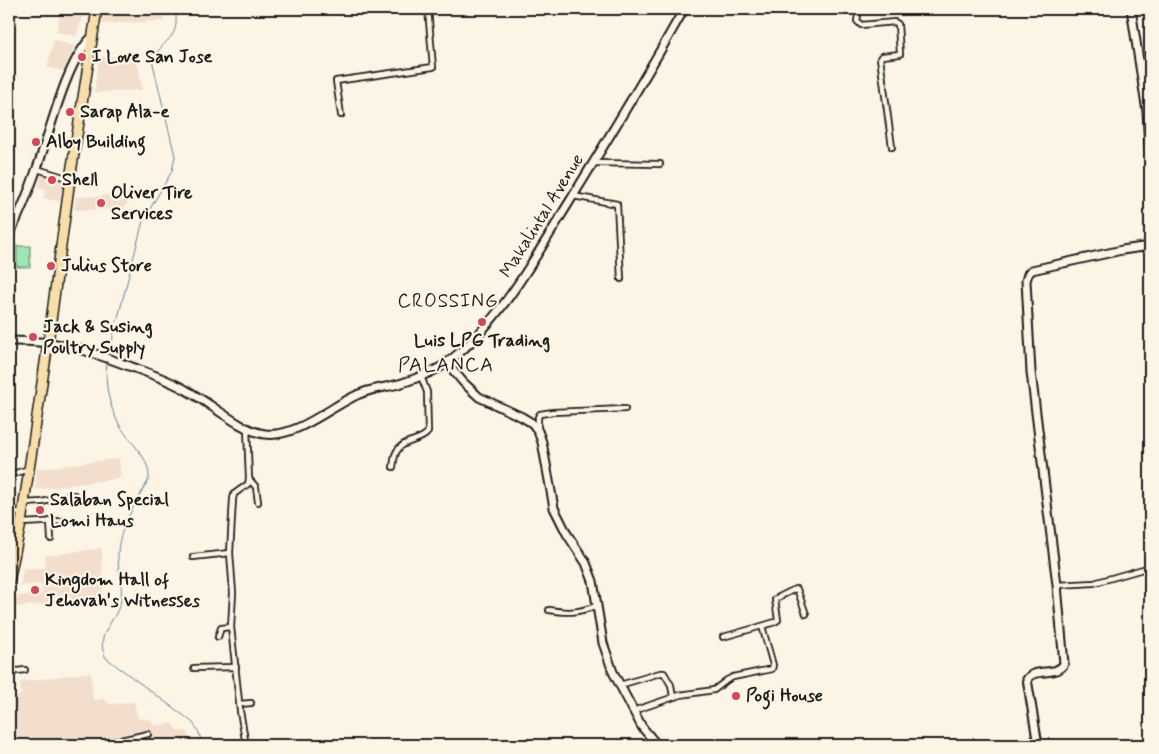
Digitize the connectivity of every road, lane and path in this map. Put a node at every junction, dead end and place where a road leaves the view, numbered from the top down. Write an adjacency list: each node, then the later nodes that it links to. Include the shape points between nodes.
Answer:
1 (97, 9): 6 (highway)
2 (428, 9): 7 (street, via 433,67 336,82)
3 (684, 9): 10 (street, Makalintal Avenue)
4 (859, 9): 8 (street, via 857,21 861,25 898,24 900,54 880,58)
5 (1131, 9): 9 (street, via 1147,112)
6 (93, 36): 12 (street, via 80,50 69,74); 13 (highway)
7 (341, 115)
8 (892, 147)
9 (1150, 161)
10 (593, 163): 11 (street); 14 (street, Makalintal Avenue)
11 (660, 164)
12 (37, 169): 13 (street); 15 (street)
13 (70, 179): 19 (highway)
14 (573, 196): 17 (street, via 618,204); 20 (street, Makalintal Avenue, via 503,304)
15 (9, 236)
16 (1150, 246): 41 (street, via 1032,270 1026,281 1031,372)
17 (621, 279)
18 (9, 341): 19 (street, Makalintal Avenue)
19 (48, 343): 23 (street, Makalintal Avenue, via 71,347 166,380 186,389); 26 (highway)
20 (447, 363): 21 (street, Makalintal Avenue); 24 (street, via 479,396 522,417)
21 (421, 376): 23 (street, Makalintal Avenue, via 353,396 308,423 277,434); 25 (street, via 427,392 428,432 397,450)
22 (624, 409): 24 (street, via 540,414)
23 (246, 428): 28 (street)
24 (538, 431): 42 (street, via 554,508 586,563 593,581)
25 (393, 467)
26 (29, 469): 27 (street); 31 (highway)
27 (9, 475)
28 (249, 479): 30 (street, via 256,486); 37 (street, via 248,484 234,494)
29 (74, 494): 31 (street)
30 (258, 502)
31 (23, 508): 32 (street); 35 (highway)
32 (9, 513)
33 (50, 521): 34 (street); 35 (street); 36 (street)
34 (63, 521)
35 (21, 523): 40 (highway)
36 (51, 539)
37 (230, 553): 38 (street); 46 (street)
38 (193, 557)
39 (1150, 567): 41 (street, via 1094,583)
40 (9, 581)
41 (1057, 585): 63 (street, via 1064,664 1056,671 1036,673 1028,679)
42 (596, 606): 43 (street, via 581,612); 53 (street, via 603,643)
43 (549, 610)
44 (806, 614): 45 (street, via 795,589 775,599 778,620)
45 (762, 626): 47 (street); 54 (street, via 772,668 734,677 714,690)
46 (232, 627): 48 (street, via 221,628); 49 (street)
47 (722, 636)
48 (218, 637)
49 (236, 667): 50 (street); 56 (street)
50 (194, 668)
51 (25, 670): 52 (street)
52 (9, 672)
53 (620, 685): 54 (street, via 664,673); 57 (street)
54 (673, 697): 57 (street)
55 (251, 703): 56 (street)
56 (240, 704): 62 (street)
57 (633, 711): 59 (street)
58 (148, 734): 61 (street)
59 (653, 744)
60 (98, 745): 61 (street)
61 (106, 745)
62 (246, 745)
63 (1038, 745)

